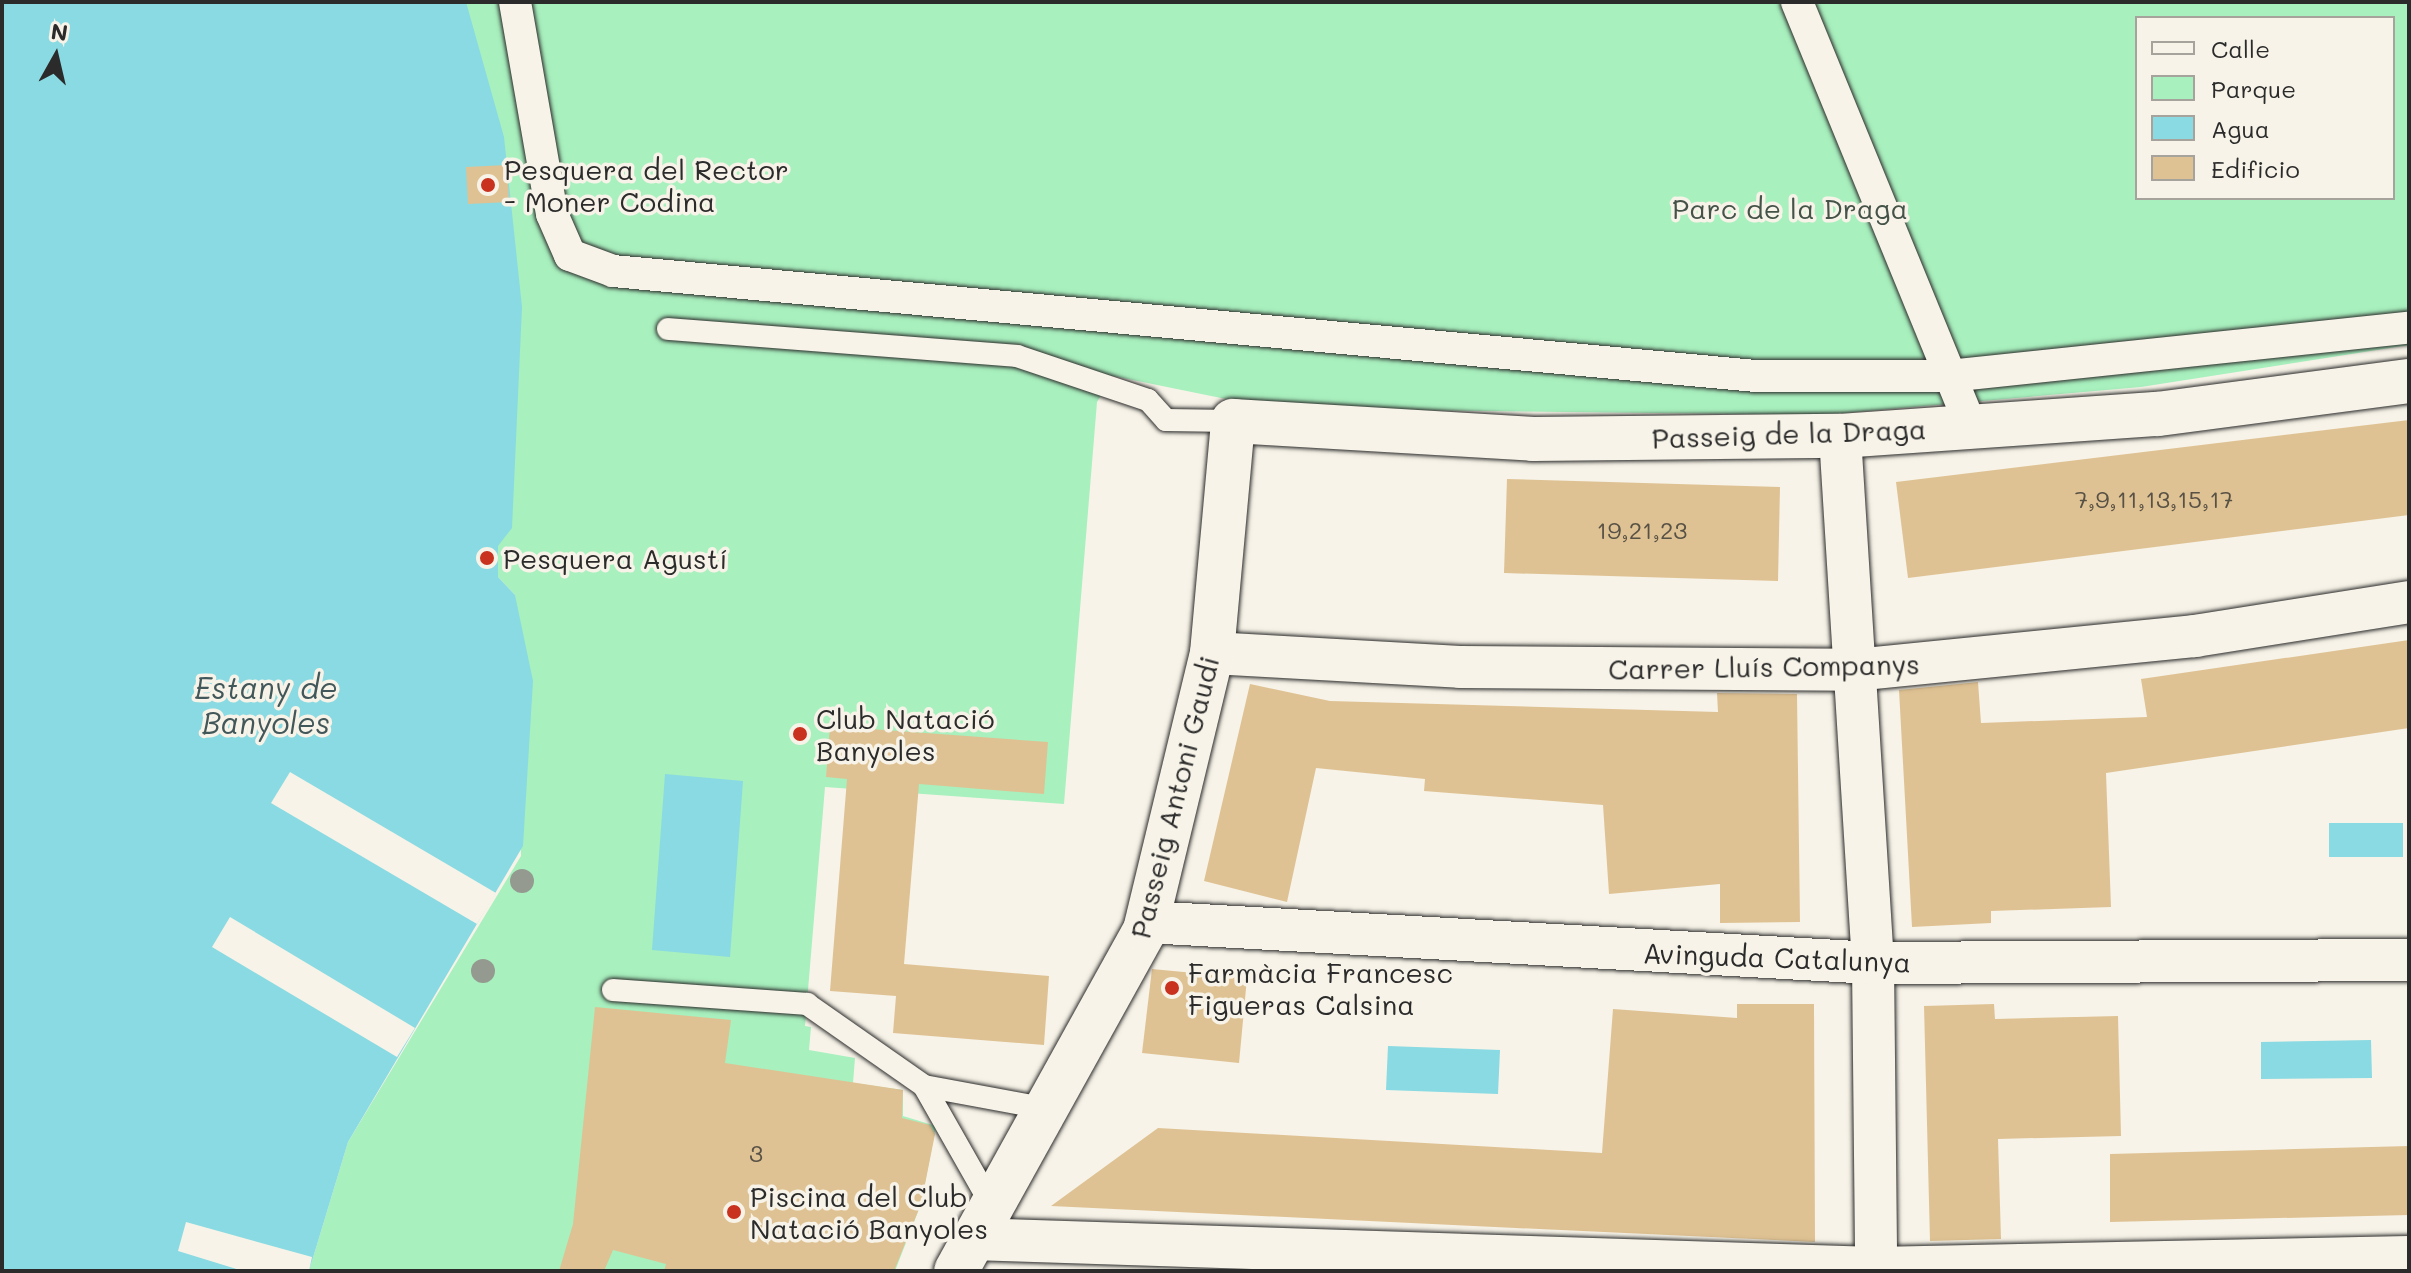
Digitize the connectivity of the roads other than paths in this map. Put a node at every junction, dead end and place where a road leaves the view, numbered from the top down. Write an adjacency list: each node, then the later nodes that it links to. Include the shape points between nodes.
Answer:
1 (515, 2): 5 (street, via 552,214 570,255 613,271 1756,376)
2 (1797, 2): 5 (street)
3 (2409, 328): 5 (street)
4 (668, 329): 7 (lane, Passeig de la Draga, via 1017,356 1148,400 1166,420)
5 (1949, 376): 8 (street)
6 (2409, 381): 8 (street, Passeig de la Draga, via 2158,414)
7 (1233, 421): 9 (street, Passeig de la Draga, via 1533,439); 11 (street, Passeig Antoni Gaudi)
8 (1971, 427): 9 (street, Passeig de la Draga)
9 (1840, 436): 12 (street)
10 (2409, 602): 12 (street, Carrer Lluís Companys, via 2195,636)
11 (1212, 653): 12 (street, Carrer Lluís Companys, via 1460,667); 13 (street, Passeig Antoni Gaudi)
12 (1854, 670): 15 (street)
13 (1147, 922): 15 (street, Avinguda Catalunya); 18 (street, Passeig Antoni Gaudi)
14 (2409, 960): 15 (street, Avinguda Catalunya)
15 (1873, 963): 21 (street)
16 (613, 990): 17 (lane, via 807,1004)
17 (924, 1086): 18 (lane); 19 (lane)
18 (1043, 1108): 19 (street, Passeig Antoni Gaudi)
19 (973, 1238): 21 (street)
20 (2409, 1257): 21 (street)
21 (1876, 1269)

